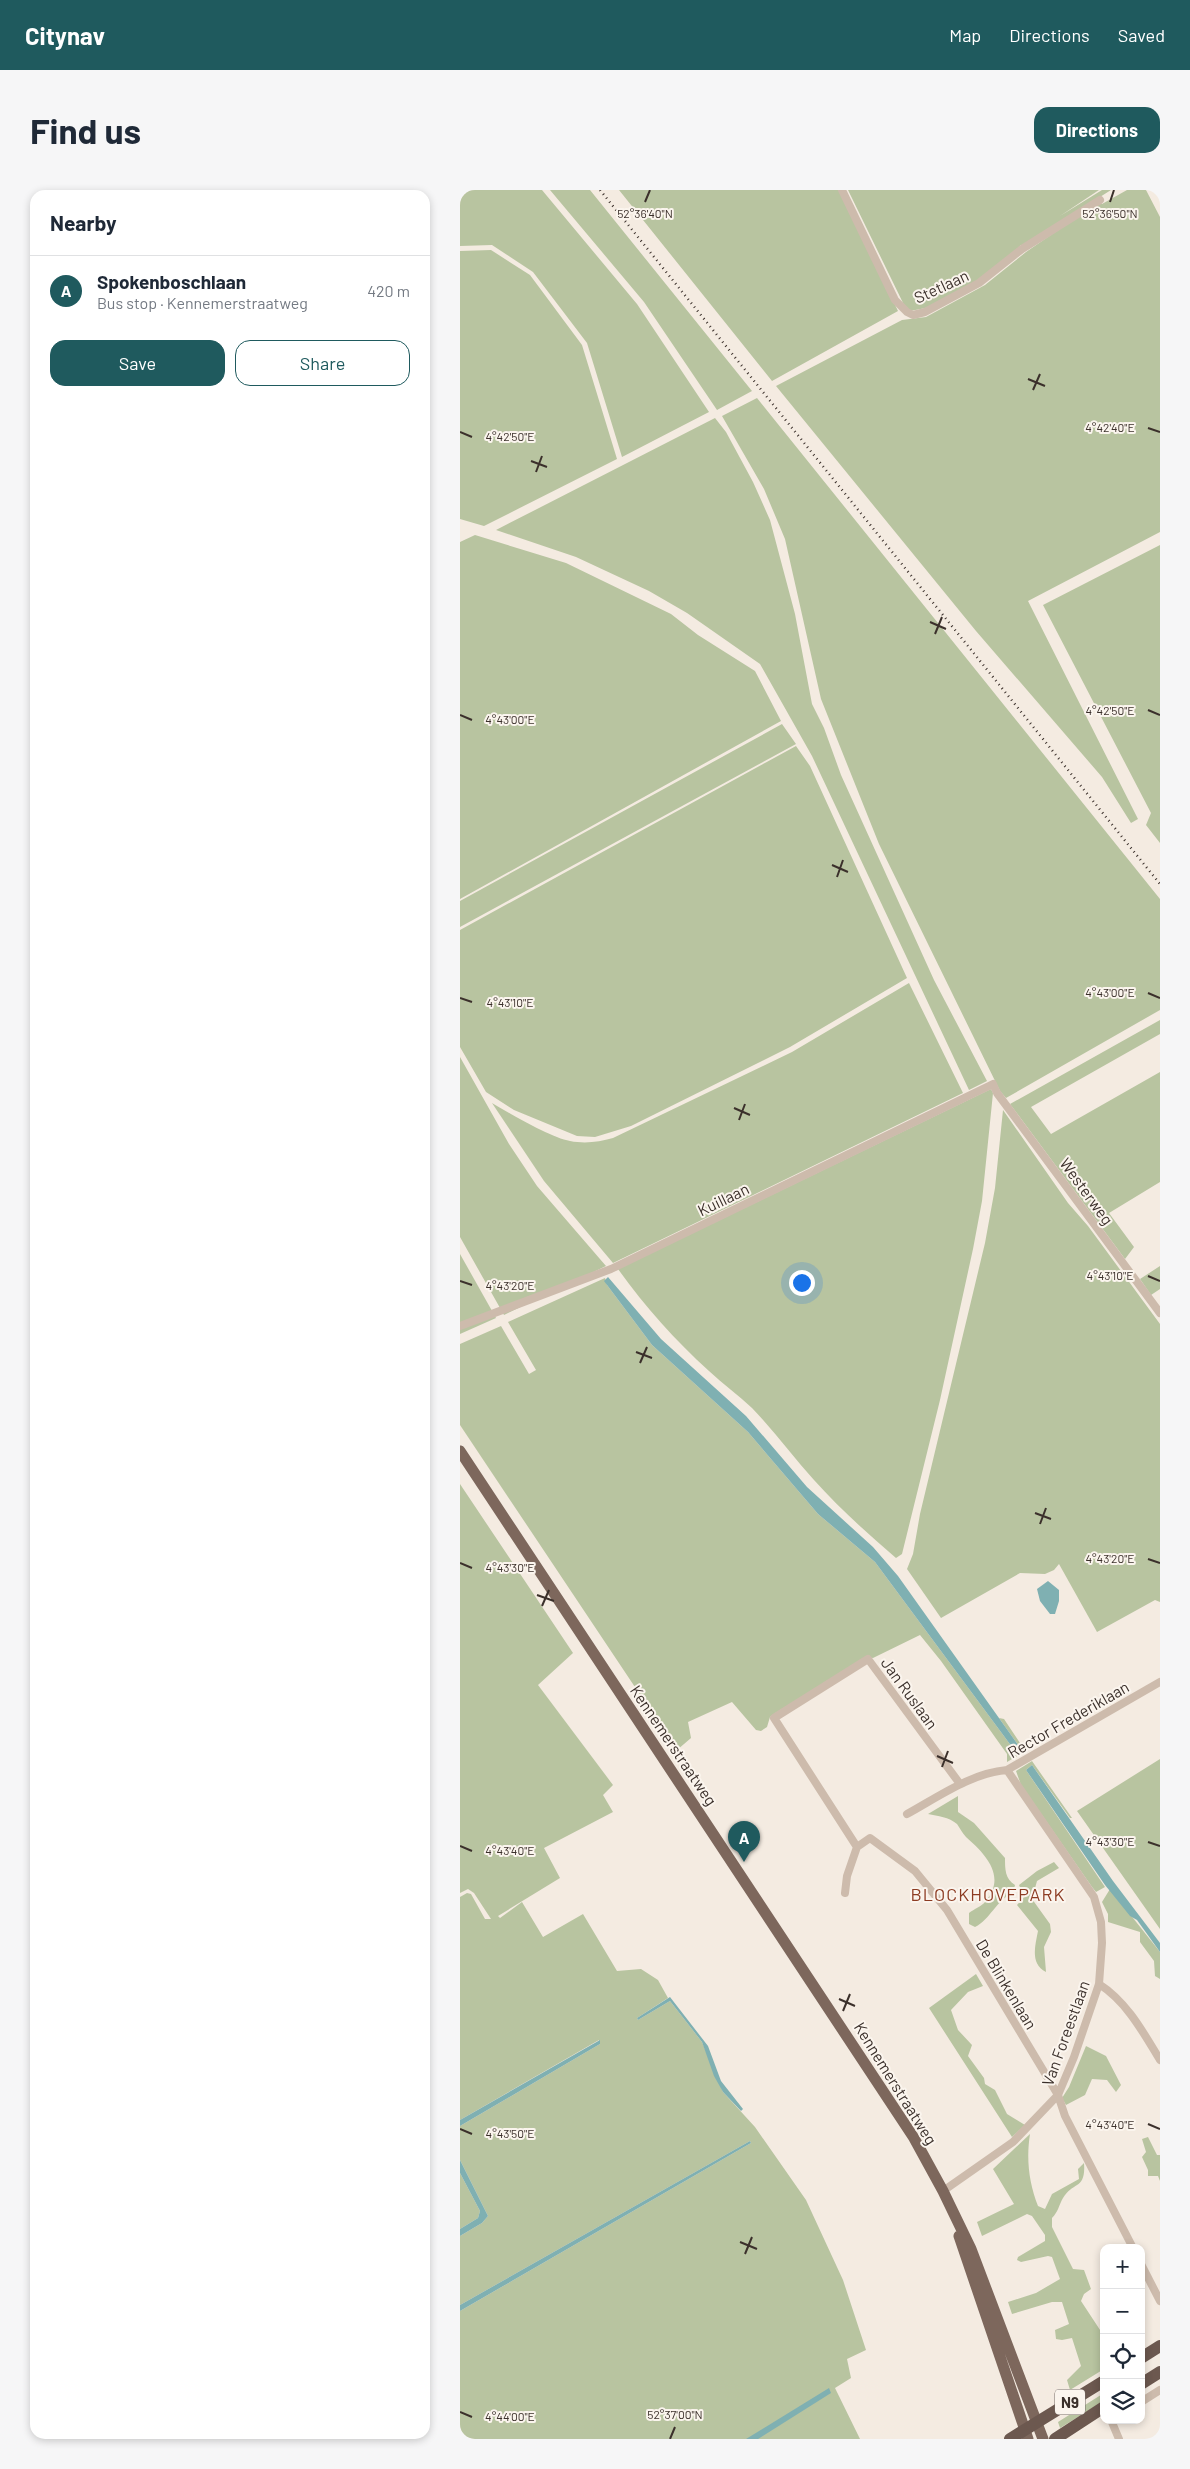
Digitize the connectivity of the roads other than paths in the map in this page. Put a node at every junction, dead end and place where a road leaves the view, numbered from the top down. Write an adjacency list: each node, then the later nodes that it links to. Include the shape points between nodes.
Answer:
1 (842, 190): 2 (street, Stetlaan, via 895,300 907,312 914,314 925,312 979,284 1022,249)
2 (1100, 200)
3 (993, 1084): 4 (street, Westerweg); 5 (street, Kuillaan, via 611,1269)
4 (1160, 1313)
5 (460, 1326)
6 (460, 1451): 16 (main road, Kennemerstraatweg, via 880,2086)
7 (1160, 1682): 8 (street, Rector Frederiklaan)
8 (1007, 1770): 9 (street, Rector Frederiklaan, via 994,1771); 13 (street, Van Foreestlaan, via 1094,1897 1102,1943)
9 (960, 1784): 10 (street, Rector Frederiklaan); 11 (street, Jan Ruslaan, via 868,1659 774,1718)
10 (907, 1814)
11 (857, 1847): 12 (street); 15 (street, De Blinkenlaan, via 870,1838 915,1871 946,1910)
12 (845, 1893)
13 (1099, 1984): 14 (street, via 1132,2015); 15 (street, Van Foreestlaan)
14 (1160, 2060)
15 (1058, 2095): 16 (street, Van Foreestlaan, via 1013,2142); 18 (street, De Blinkenlaan, via 1065,2116)
16 (943, 2191): 17 (main road, Kennemerstraatweg)
17 (952, 2211): 29 (main road, Kennemerstraatweg, via 973,2254); 31 (main road, Kennemerstraatweg)
18 (1131, 2244)
19 (1145, 2272): 20 (street)
20 (1160, 2301)
21 (1160, 2346): 22 (highway)
22 (1145, 2355)
23 (1160, 2372): 24 (highway)
24 (1145, 2381)
25 (1100, 2383): 29 (highway, N9)
26 (1160, 2390): 27 (street)
27 (1145, 2399)
28 (1100, 2410): 34 (highway, N9)
29 (1037, 2422): 31 (highway, N9); 33 (main road, Kennemerstraatweg)
30 (1113, 2424): 35 (street)
31 (1027, 2434): 32 (highway, N9)
32 (1010, 2439)
33 (1044, 2439)
34 (1055, 2439)
35 (1119, 2439)

